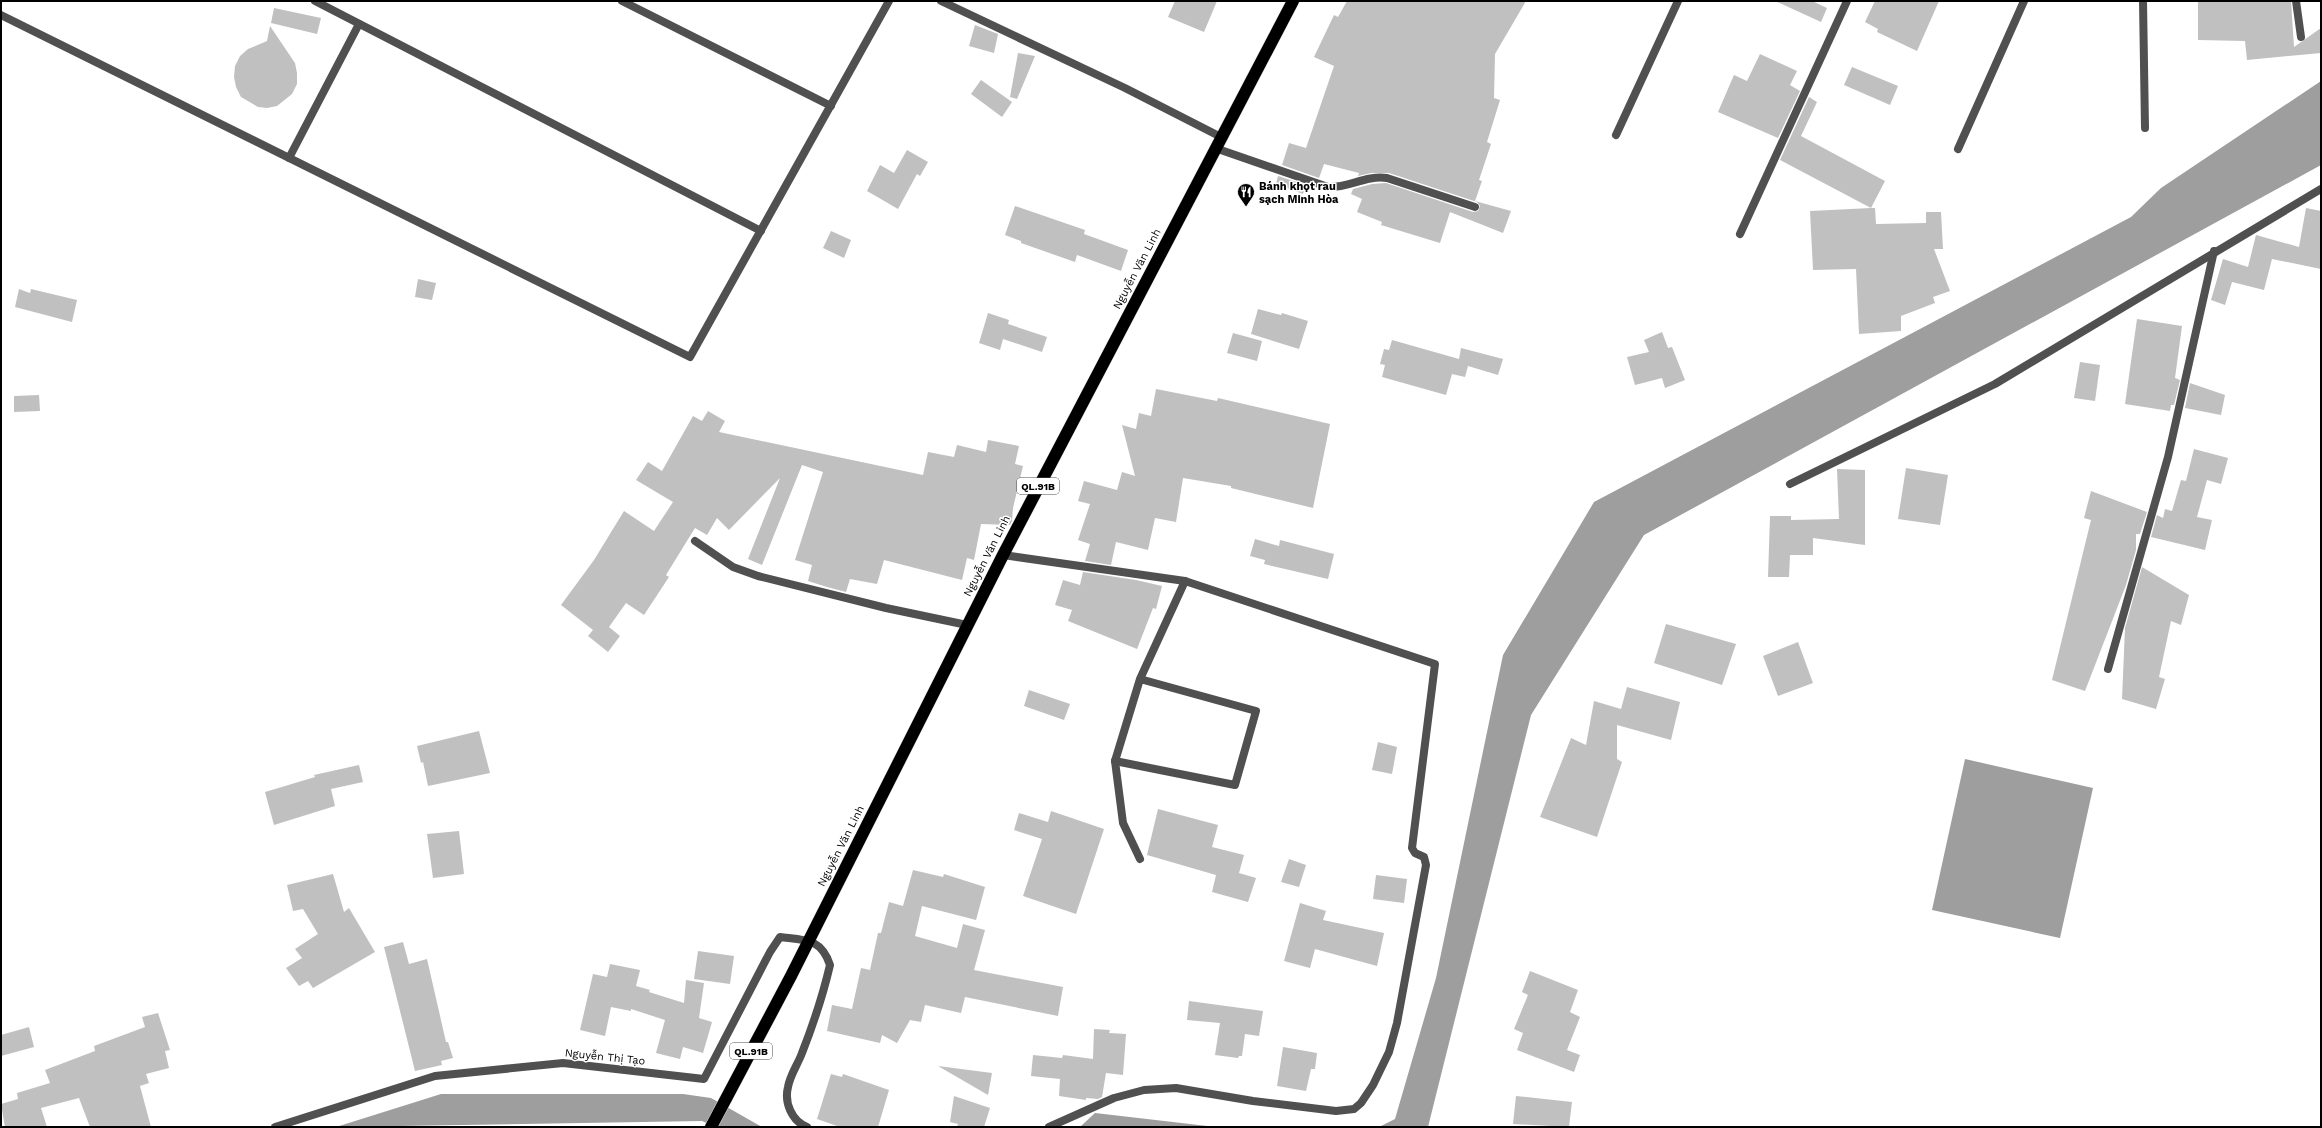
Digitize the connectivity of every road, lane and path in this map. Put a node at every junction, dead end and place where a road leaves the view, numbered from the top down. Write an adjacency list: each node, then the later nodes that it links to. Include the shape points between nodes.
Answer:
1 (315, 1): 12 (street)
2 (622, 1): 14 (street)
3 (889, 1): 14 (street)
4 (941, 1): 17 (street, via 1125,88)
5 (1293, 1): 17 (highway, Nguyễn Văn Linh / QL.91B)
6 (1678, 1): 16 (street)
7 (1847, 1): 23 (street)
8 (2024, 1): 18 (street)
9 (2143, 1): 15 (street)
10 (2296, 1): 13 (street)
11 (1, 15): 19 (street)
12 (359, 24): 19 (street); 22 (street)
13 (2301, 37)
14 (831, 106): 22 (street)
15 (2145, 128)
16 (1616, 136)
17 (1218, 142): 21 (street, via 1328,187 1340,188 1375,176); 27 (highway, Nguyễn Văn Linh / QL.91B)
18 (1958, 149)
19 (289, 158): 22 (street, via 690,357)
20 (2321, 189): 24 (street)
21 (1475, 207)
22 (760, 232)
23 (1740, 234)
24 (2214, 251): 25 (street, via 1995,384); 30 (street, via 2168,457)
25 (1790, 484)
26 (695, 541): 29 (street, via 733,568 758,576 886,608)
27 (1003, 555): 28 (street); 29 (highway, Nguyễn Văn Linh / QL.91B)
28 (1185, 581): 31 (street); 35 (street, via 1435,664 1412,848 1415,853 1424,857 1426,865 1397,1023 1389,1052 1373,1084 1354,1109 1336,1111 1176,1088 1144,1090 1114,1098)
29 (967, 624): 34 (highway, Nguyễn Văn Linh / QL.91B)
30 (2108, 669)
31 (1140, 679): 32 (street); 32 (street, via 1256,711 1235,785)
32 (1115, 761): 33 (street, via 1123,823)
33 (1140, 859)
34 (808, 941): 36 (street, Nguyễn Thị Tạo, via 780,937 704,1079 562,1063 435,1076); 37 (highway, Nguyễn Văn Linh / QL.91B); 38 (street, via 820,946 826,953 830,965 802,1052 787,1087 792,1113 798,1123)
35 (1064, 1124): 39 (street)
36 (275, 1127)
37 (711, 1127)
38 (807, 1127)
39 (1049, 1127)

